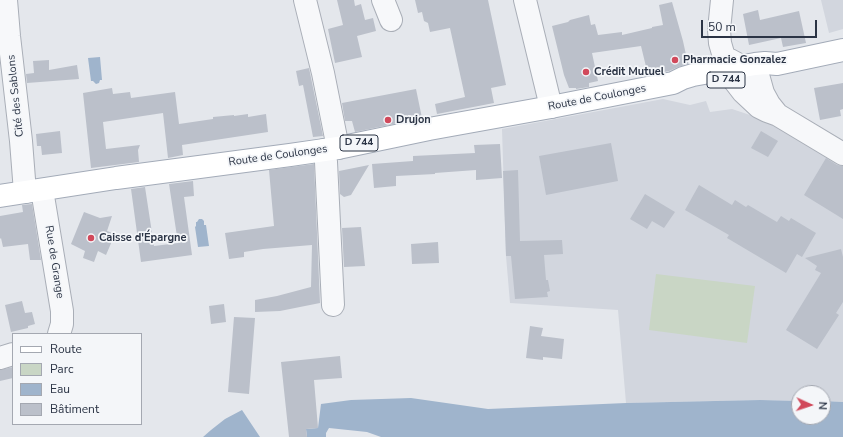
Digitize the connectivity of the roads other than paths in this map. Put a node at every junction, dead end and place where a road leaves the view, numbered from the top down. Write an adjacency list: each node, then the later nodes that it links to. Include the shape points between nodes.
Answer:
1 (6, 0): 12 (street, Cité des Sablons, via 21,141)
2 (305, 0): 10 (street, via 322,73)
3 (383, 0): 6 (street)
4 (525, 0): 9 (street)
5 (722, 0): 8 (street, via 720,43)
6 (391, 20)
7 (843, 50): 8 (main road, Route de Coulonges / D 744, via 777,64 766,63)
8 (737, 69): 9 (main road, Route de Coulonges / D 744, via 693,75 673,83); 11 (street, via 743,92 755,104)
9 (551, 107): 10 (main road, Route de Coulonges / D 744)
10 (331, 149): 12 (main road, Route de Coulonges / D 744); 14 (street, via 326,162)
11 (843, 154)
12 (34, 191): 13 (main road, Route de Coulonges / D 744); 15 (street, Rue de Grange, via 62,311)
13 (0, 196)
14 (333, 306)
15 (59, 333)
16 (12, 354): 17 (street)
17 (0, 358)

